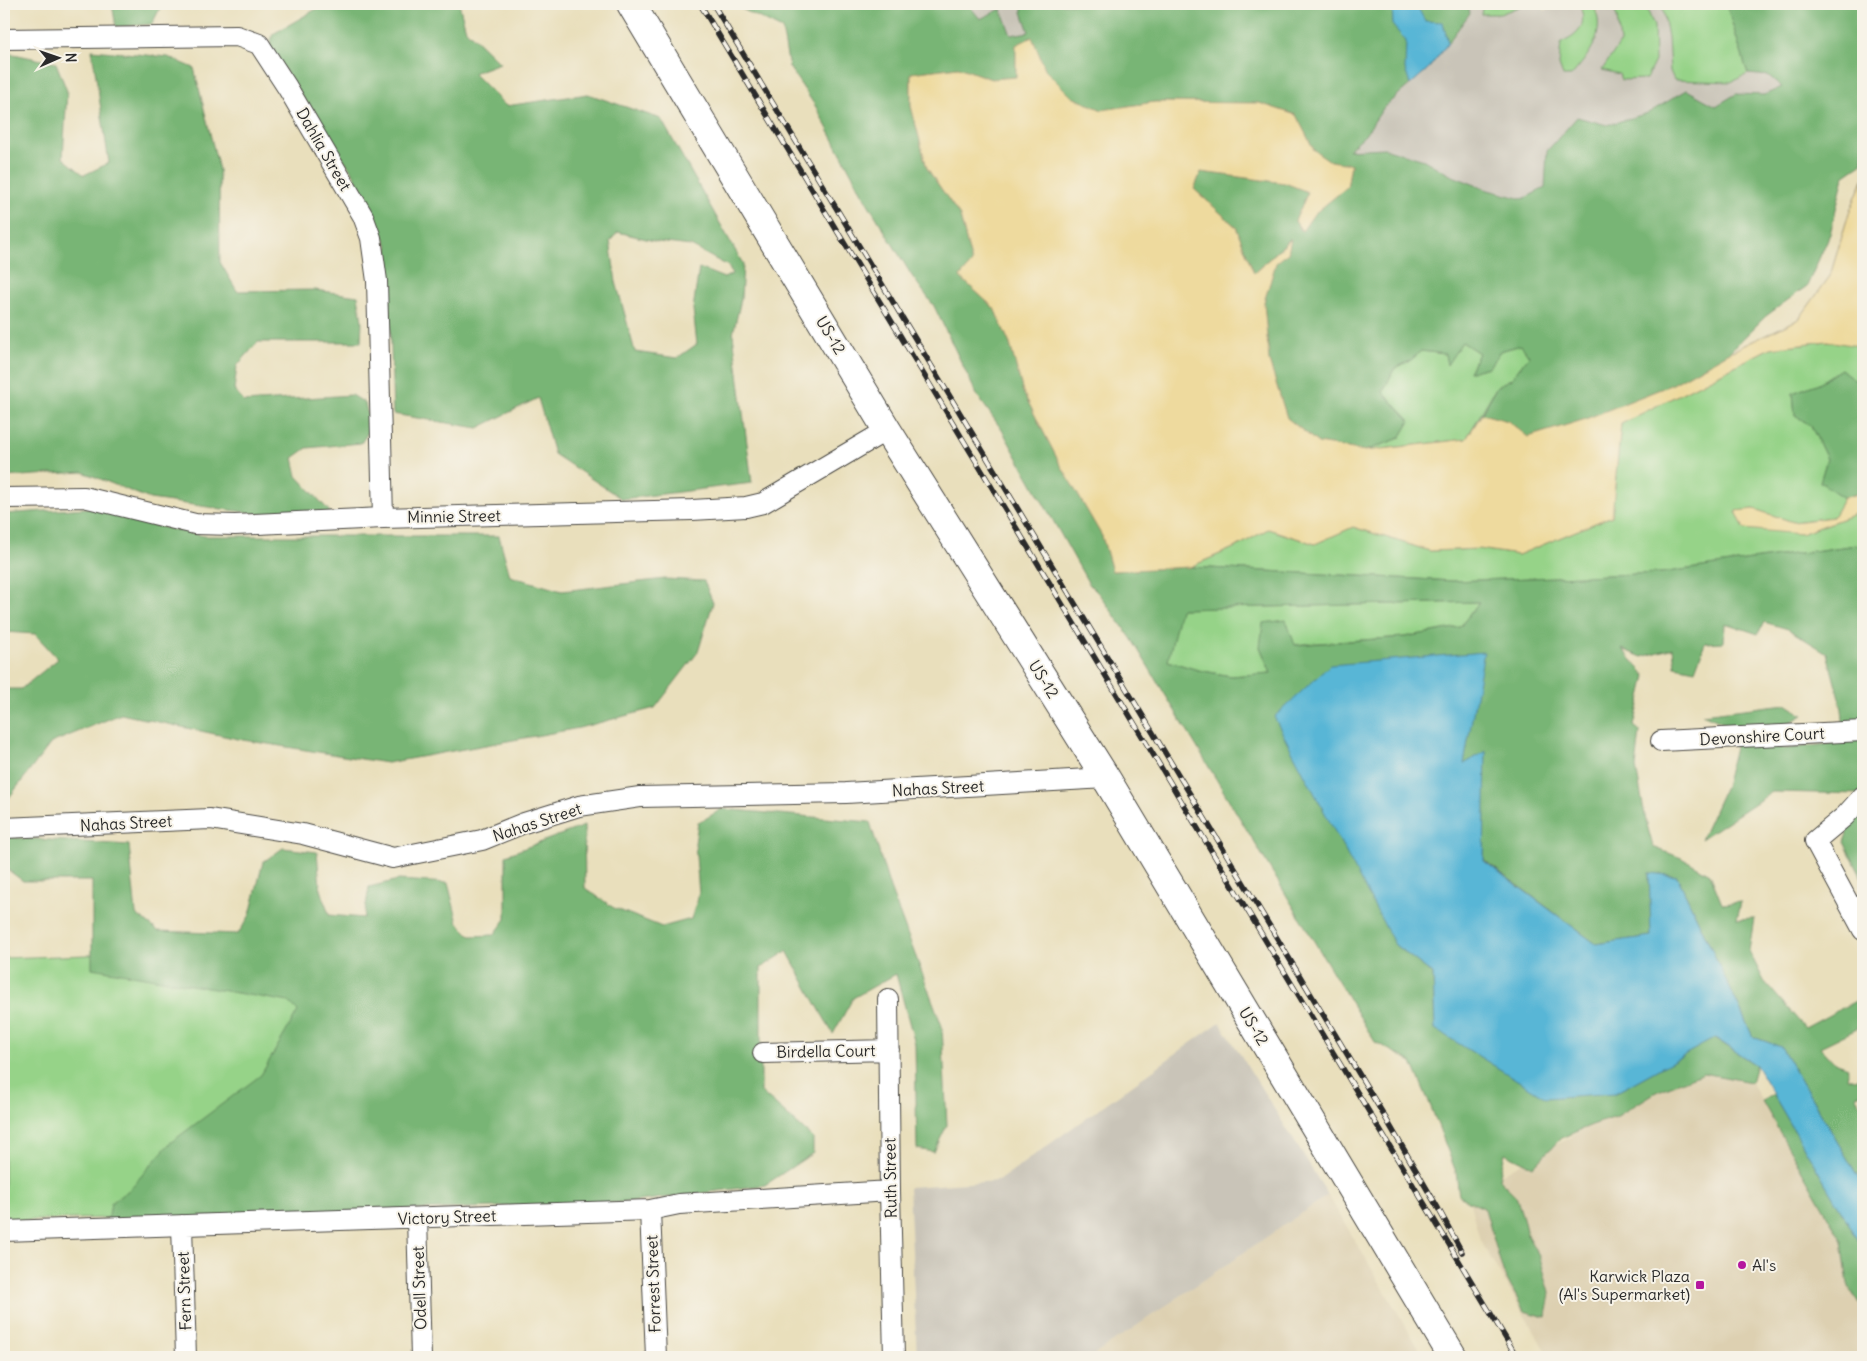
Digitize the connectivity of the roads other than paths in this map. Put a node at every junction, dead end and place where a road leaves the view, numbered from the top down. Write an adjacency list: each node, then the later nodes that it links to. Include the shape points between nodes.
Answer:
1 (631, 4): 3 (main road, US-12)
2 (4, 39): 5 (street, Dahlia Street, via 237,36 259,44 356,203 371,238 378,281)
3 (887, 430): 5 (street, Minnie Street, via 763,503 746,507); 8 (main road, US-12)
4 (4, 498): 5 (street, Minnie Street, via 84,497 195,524)
5 (384, 518)
6 (1863, 731): 7 (street, Devonshire Court)
7 (1661, 740)
8 (1106, 778): 10 (street, Nahas Street, via 846,793 640,797 579,806 482,840 393,858 303,834 210,819); 24 (main road, US-12)
9 (1863, 796): 11 (street, via 1815,841)
10 (4, 828)
11 (1863, 930)
12 (888, 999): 13 (street, Ruth Street)
13 (889, 1050): 14 (street, Birdella Court); 15 (street, Ruth Street)
14 (762, 1053)
15 (890, 1191): 16 (street, Victory Street, via 679,1204); 23 (street, Ruth Street)
16 (650, 1210): 17 (street, Victory Street); 22 (street, Forrest Street)
17 (417, 1218): 18 (street, Victory Street); 21 (street, Odell Street)
18 (182, 1225): 19 (street, Victory Street); 20 (street, Fern Street)
19 (4, 1231)
20 (186, 1357)
21 (421, 1357)
22 (656, 1357)
23 (894, 1357)
24 (1453, 1357)

